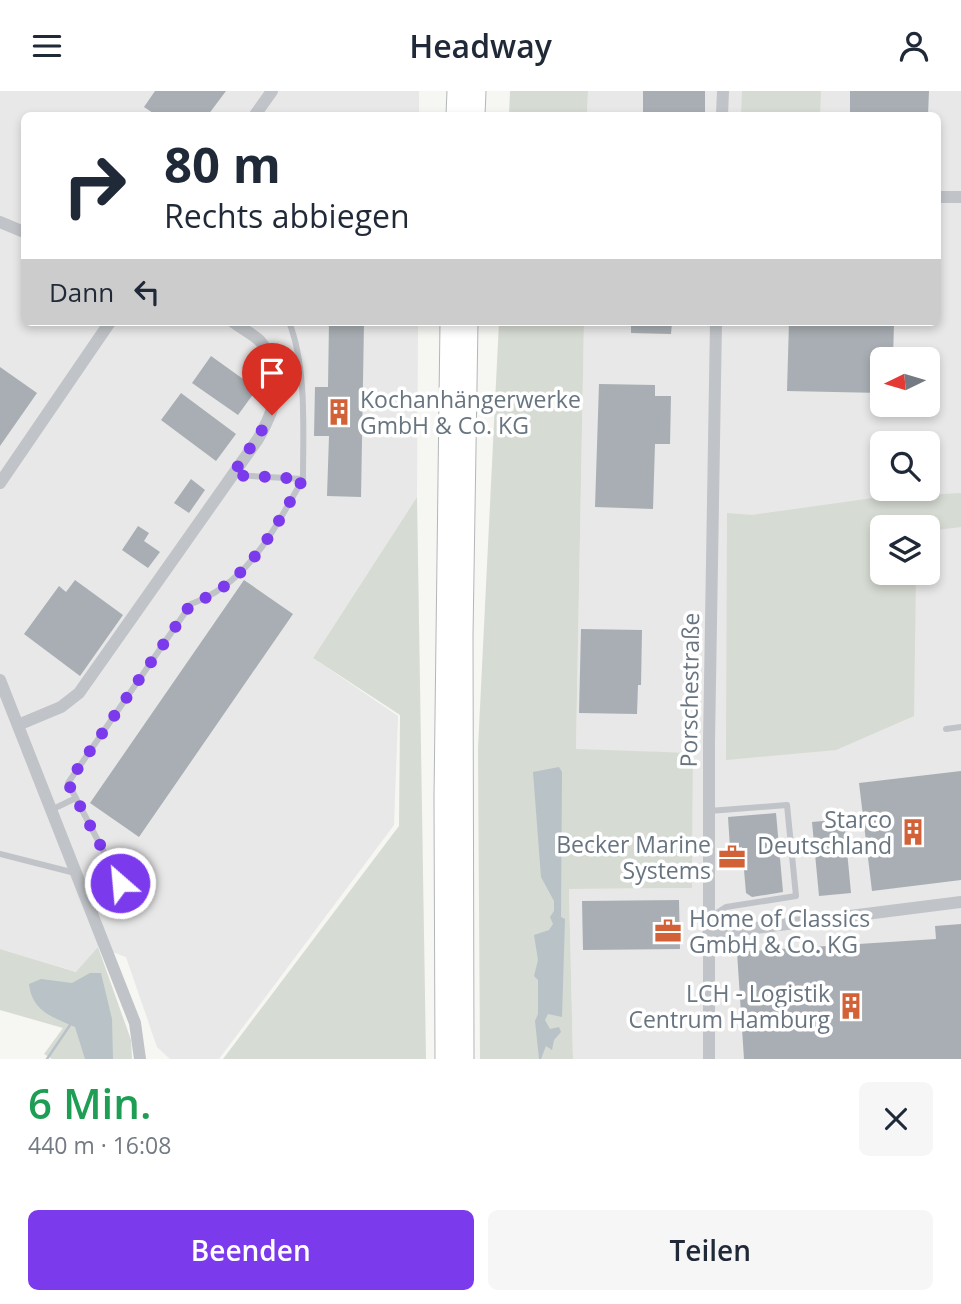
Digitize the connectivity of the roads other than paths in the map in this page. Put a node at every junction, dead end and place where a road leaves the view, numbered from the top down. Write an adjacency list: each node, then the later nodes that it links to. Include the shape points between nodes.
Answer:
1 (272, 91): 5 (street)
2 (458, 91): 6 (highway)
3 (475, 91): 7 (highway)
4 (723, 91): 8 (street)
5 (257, 112)
6 (457, 112)
7 (474, 112)
8 (722, 112)
9 (941, 197): 10 (street)
10 (961, 197)
11 (0, 222): 12 (street)
12 (21, 231)
13 (107, 326): 21 (street)
14 (239, 326): 19 (street, via 259,340 272,363 278,388 272,415)
15 (291, 326): 20 (lane, via 297,343)
16 (451, 326): 36 (highway)
17 (467, 326): 37 (highway)
18 (716, 326): 28 (street, Porschestraße)
19 (232, 475): 20 (lane); 23 (street, via 79,694)
20 (303, 479): 26 (lane, via 247,568 208,598 191,604 68,783)
21 (0, 483)
22 (0, 680): 23 (street)
23 (18, 725): 27 (street)
24 (961, 727): 25 (lane)
25 (946, 729)
26 (76, 798): 27 (lane); 32 (lane, via 120,883 112,901)
27 (51, 810): 30 (street)
28 (709, 811): 33 (street, Porschestraße); 33 (lane, via 787,805 796,896 726,907)
29 (0, 854): 30 (lane)
30 (76, 873): 32 (street)
31 (961, 902): 34 (street)
32 (92, 912): 35 (street, via 135,1023)
33 (708, 918): 34 (street, Porschestraße)
34 (708, 934): 38 (street, Porschestraße)
35 (140, 1059)
36 (446, 1059)
37 (463, 1059)
38 (709, 1059)

